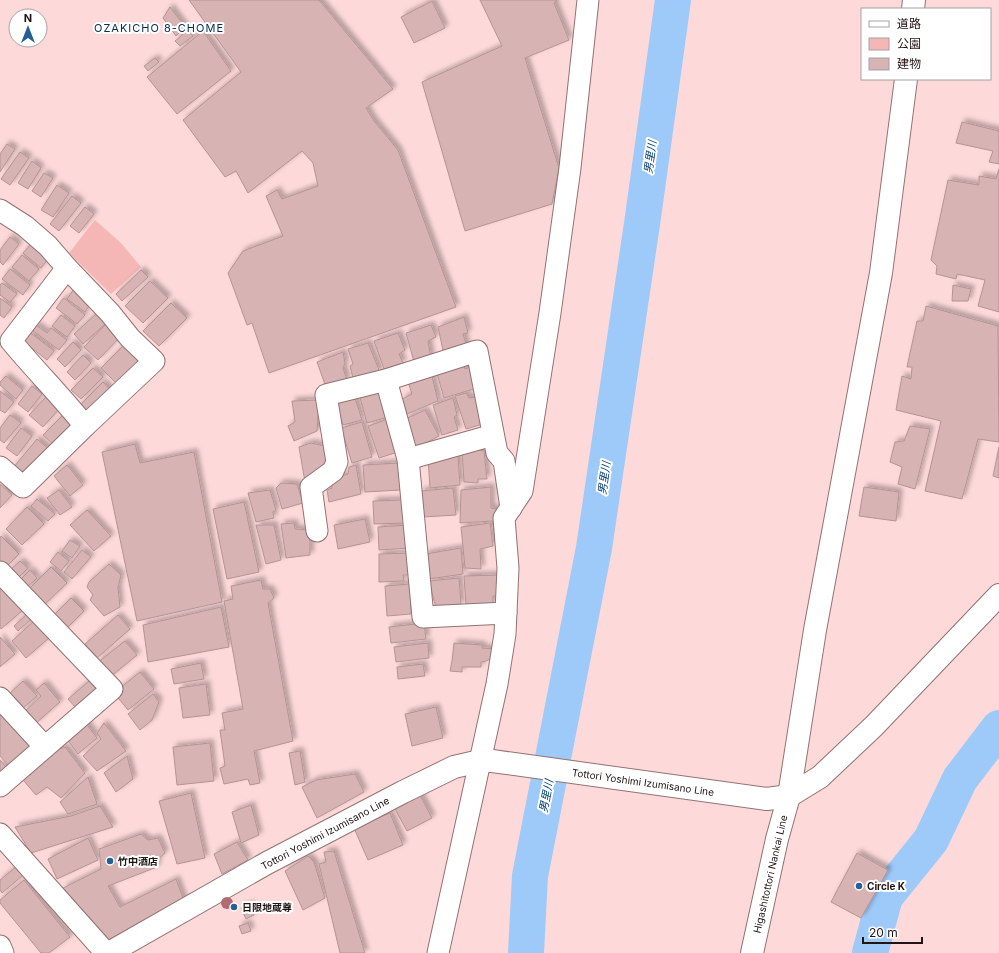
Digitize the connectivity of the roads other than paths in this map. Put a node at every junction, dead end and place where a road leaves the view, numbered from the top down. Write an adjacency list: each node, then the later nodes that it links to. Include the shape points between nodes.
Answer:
1 (588, 0): 11 (street, via 570,168 550,314 522,491)
2 (906, 80): 20 (main road, Higashitottori Nankai Line, via 881,273 815,630)
3 (0, 210): 4 (street, via 25,226 48,246)
4 (66, 268): 5 (street); 7 (street, via 154,361)
5 (4, 343): 7 (street, via 31,365)
6 (386, 380): 8 (street, via 477,351); 9 (street); 12 (street, via 326,395 337,462 333,471 311,487)
7 (85, 426): 10 (street, via 24,487)
8 (494, 435): 9 (street); 11 (street, via 497,453 504,461)
9 (408, 459): 15 (street, via 423,617)
10 (0, 467)
11 (511, 508): 15 (street, via 504,518 508,568)
12 (318, 531)
13 (0, 572): 17 (street, via 112,689)
14 (999, 595): 20 (main road, Tottori Yoshimi Izumisano Line, via 874,726 820,777)
15 (506, 612): 18 (street)
16 (0, 698): 17 (street)
17 (45, 747): 19 (street)
18 (486, 761): 20 (main road, Tottori Yoshimi Izumisano Line, via 766,800); 24 (main road, Tottori Yoshimi Izumisano Line, via 454,767 403,792 267,863); 25 (street)
19 (0, 786)
20 (789, 796): 26 (main road, Higashitottori Nankai Line)
21 (0, 834): 24 (street)
22 (0, 946): 23 (street)
23 (2, 953)
24 (107, 953)
25 (438, 953)
26 (752, 953)

